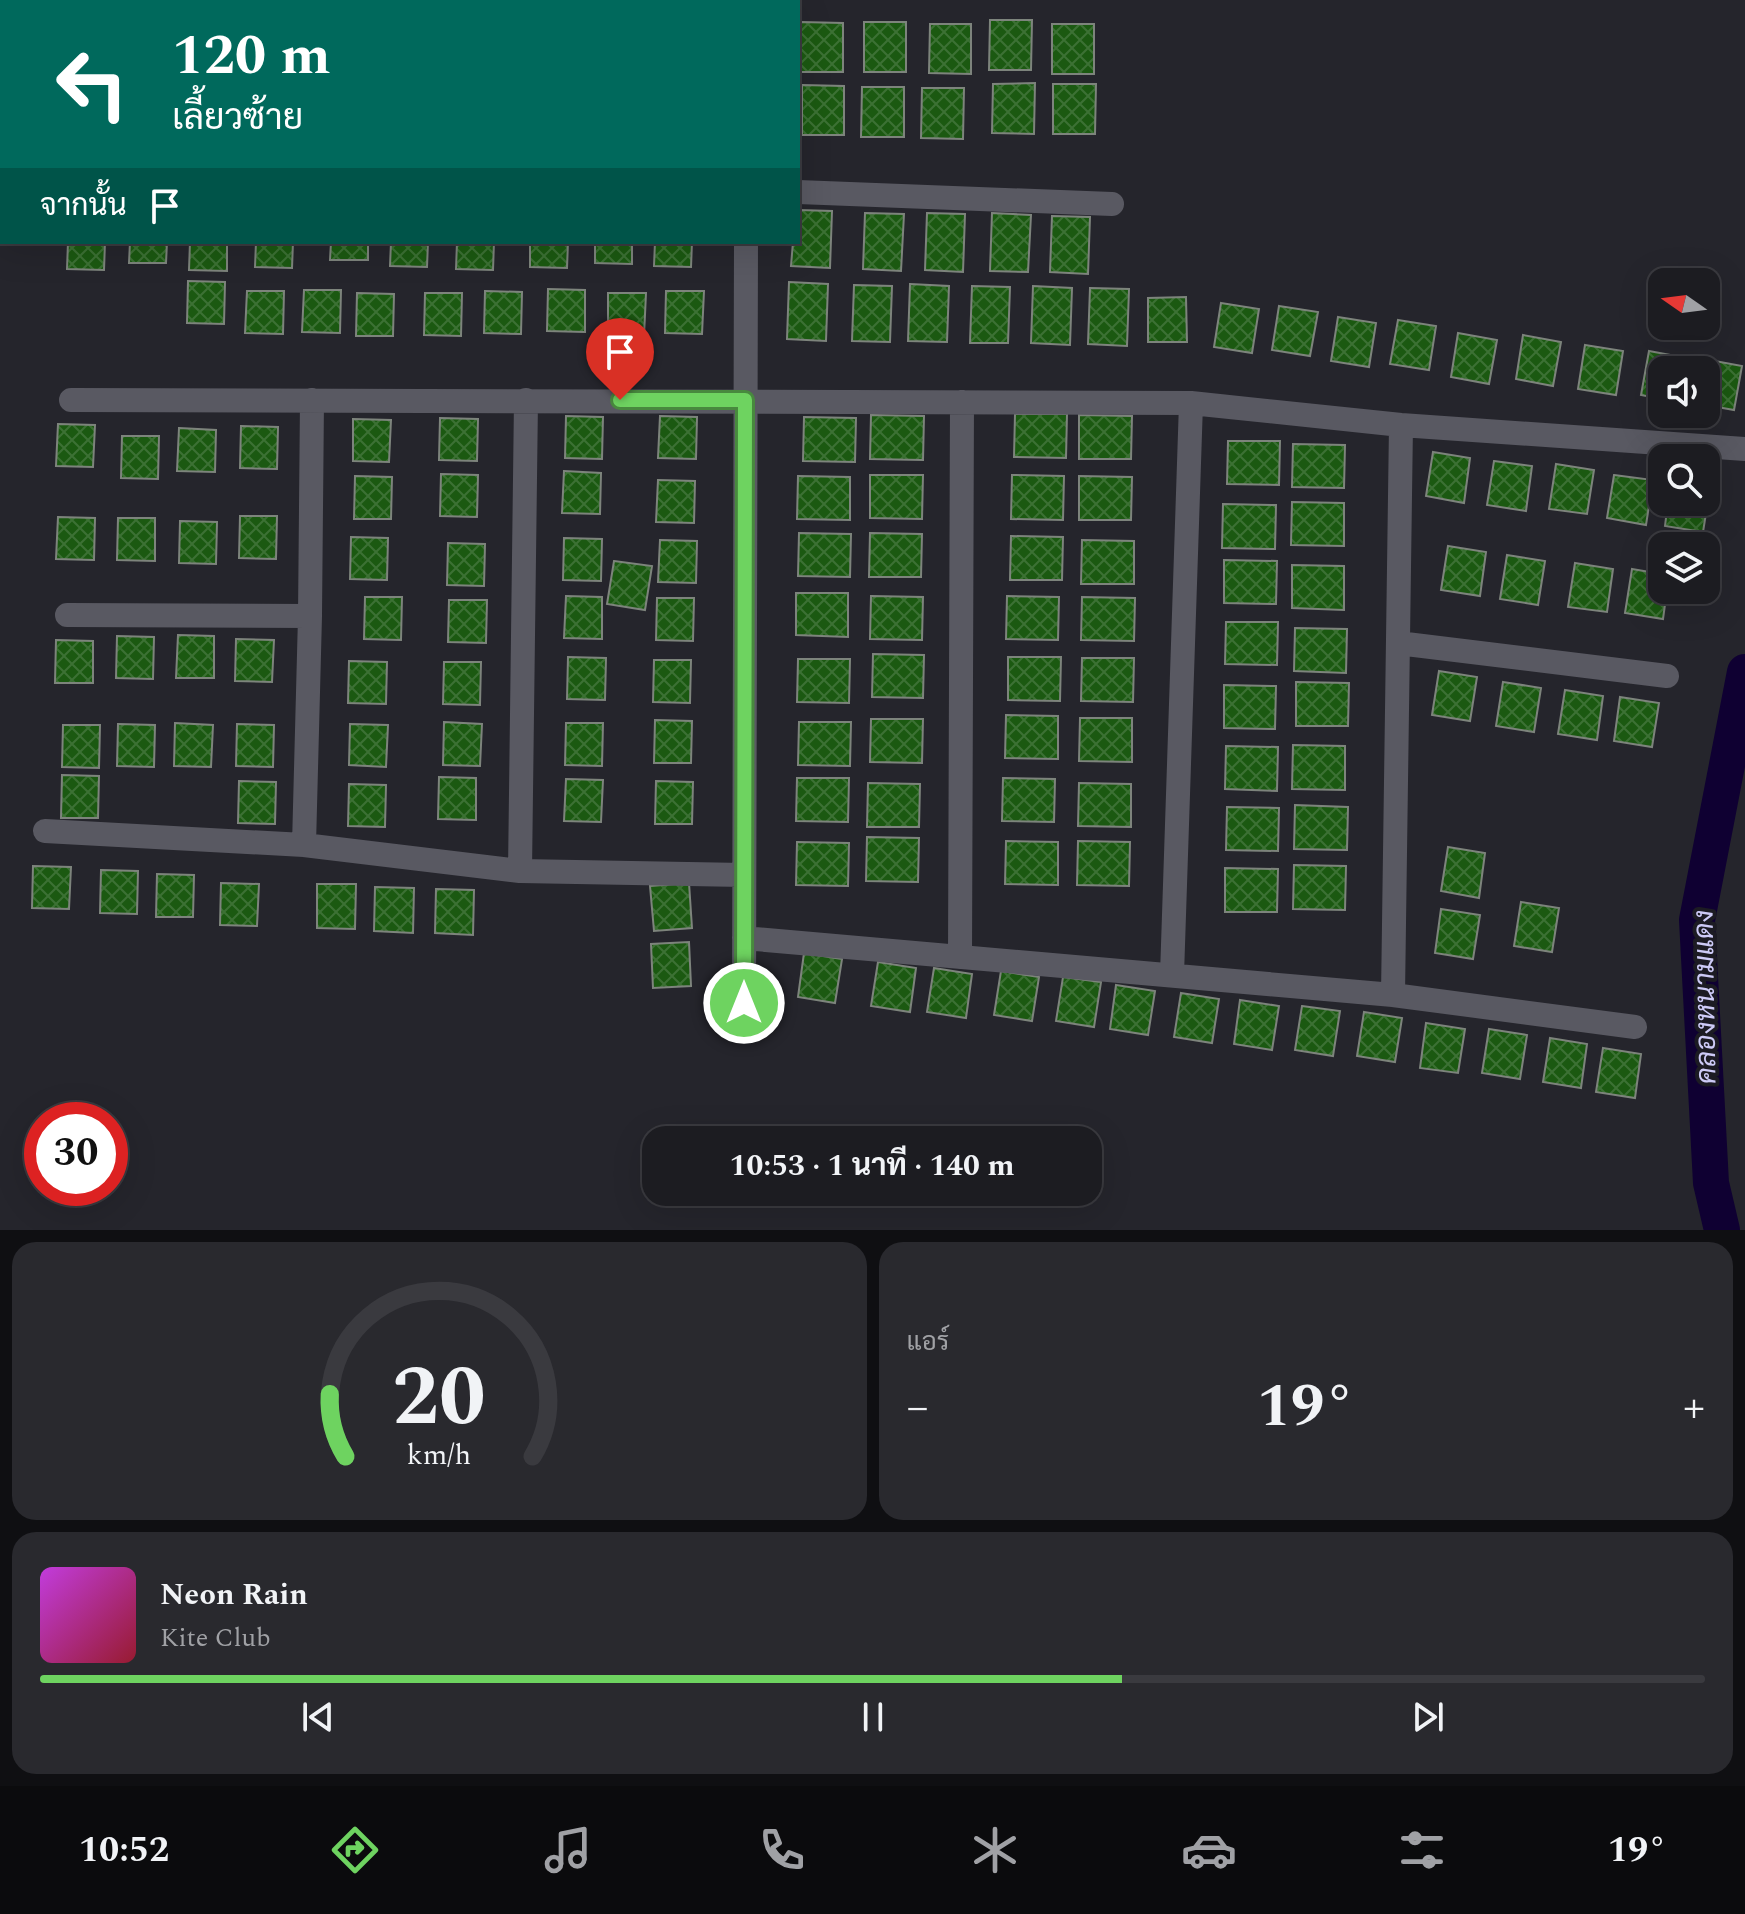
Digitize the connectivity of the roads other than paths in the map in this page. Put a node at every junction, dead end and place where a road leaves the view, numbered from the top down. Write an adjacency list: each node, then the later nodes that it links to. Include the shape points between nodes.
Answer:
1 (800, 192): 2 (street)
2 (1112, 204)
3 (746, 244): 7 (street)
4 (71, 400): 5 (street)
5 (312, 400): 6 (street); 13 (street)
6 (526, 400): 7 (street); 18 (street)
7 (745, 400): 8 (street); 19 (street)
8 (962, 402): 9 (street); 21 (street)
9 (1191, 403): 10 (street); 22 (street)
10 (1401, 425): 11 (street); 14 (street)
11 (1745, 449)
12 (67, 615): 13 (street)
13 (310, 616): 17 (street)
14 (1398, 643): 15 (street); 23 (street)
15 (1667, 676)
16 (45, 831): 17 (street)
17 (304, 845): 18 (street)
18 (520, 871): 19 (street)
19 (744, 875): 20 (street)
20 (744, 938): 21 (street); 24 (street)
21 (960, 957): 22 (street)
22 (1172, 975): 23 (street)
23 (1393, 995): 25 (street)
24 (744, 1003)
25 (1635, 1027)

